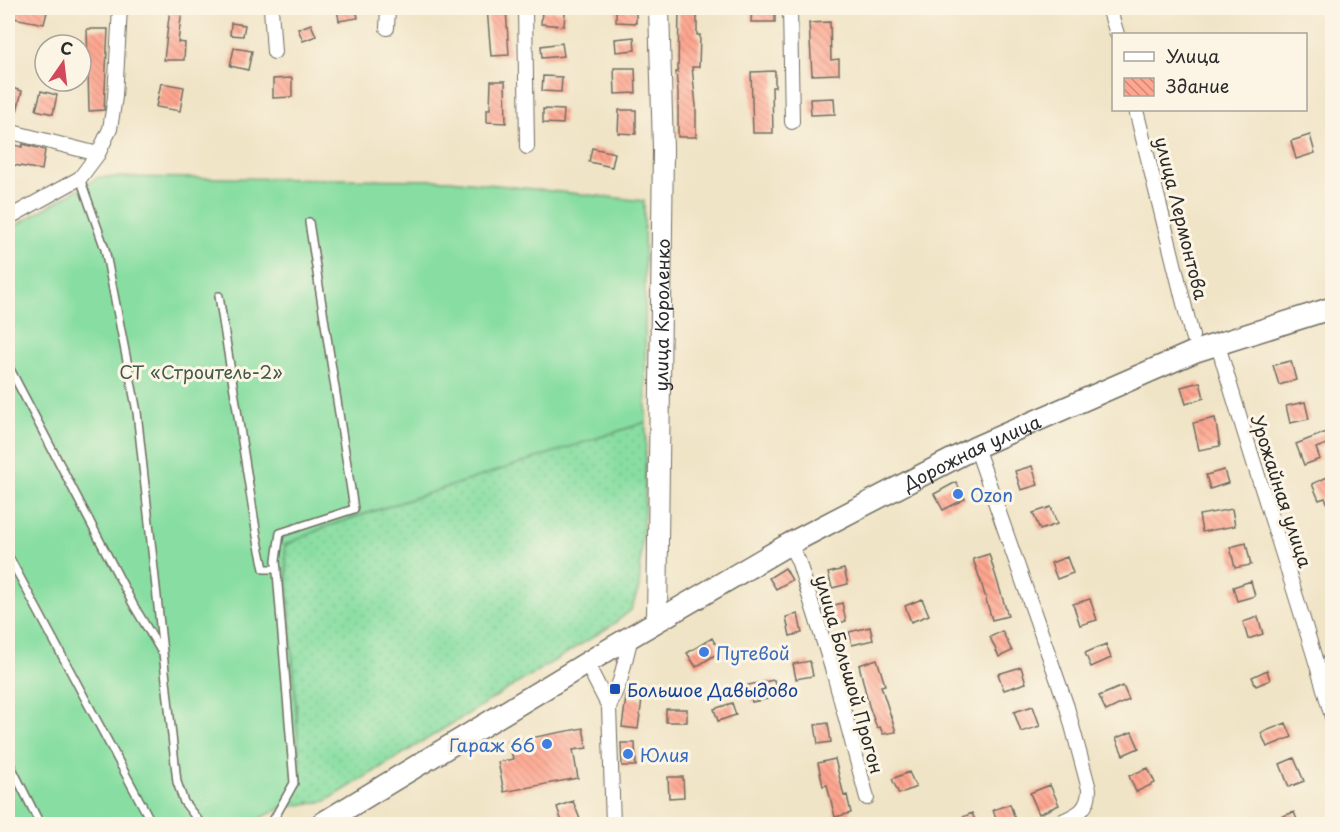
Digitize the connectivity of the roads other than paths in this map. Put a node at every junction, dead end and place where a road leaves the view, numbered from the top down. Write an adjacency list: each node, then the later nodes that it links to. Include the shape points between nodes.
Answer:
1 (120, 8): 15 (street, via 115,97 110,129)
2 (271, 8): 10 (street)
3 (388, 8): 8 (street)
4 (525, 8): 14 (street)
5 (659, 8): 28 (street, улица Короленко, via 663,149)
6 (790, 8): 12 (street)
7 (1109, 8): 9 (street)
8 (387, 28)
9 (1117, 33)
10 (274, 52)
11 (1136, 111): 21 (street, улица Лермонтова)
12 (792, 122)
13 (8, 131): 15 (street)
14 (527, 147)
15 (98, 154): 16 (street)
16 (80, 178): 17 (street); 30 (lane, via 105,249 137,412)
17 (8, 218)
18 (309, 222): 27 (lane, via 354,509 280,533)
19 (219, 296): 27 (lane, via 264,569)
20 (1332, 308): 22 (main road, Дорожная улица)
21 (1192, 336)
22 (1218, 345): 24 (main road, Дорожная улица, via 1196,351); 33 (street, Урожайная улица)
23 (8, 365): 30 (lane)
24 (976, 447): 25 (main road, Дорожная улица); 42 (street, Дорожная улица, via 1067,707 1089,789 1089,801 1079,813)
25 (794, 552): 28 (main road, Дорожная улица); 35 (street, улица Большой Прогон, via 835,678)
26 (8, 555): 36 (lane)
27 (277, 569): 39 (lane, via 294,783)
28 (657, 621): 29 (main road, Дорожная улица)
29 (631, 637): 31 (main road, Дорожная улица); 32 (street)
30 (163, 655): 38 (lane, via 177,782 184,802)
31 (587, 664): 32 (street); 40 (main road, Дорожная улица)
32 (609, 707): 41 (street)
33 (1332, 717)
34 (8, 760): 37 (lane)
35 (867, 798)
36 (148, 816)
37 (40, 825)
38 (201, 825)
39 (271, 825)
40 (321, 825)
41 (613, 825)
42 (1056, 825)

